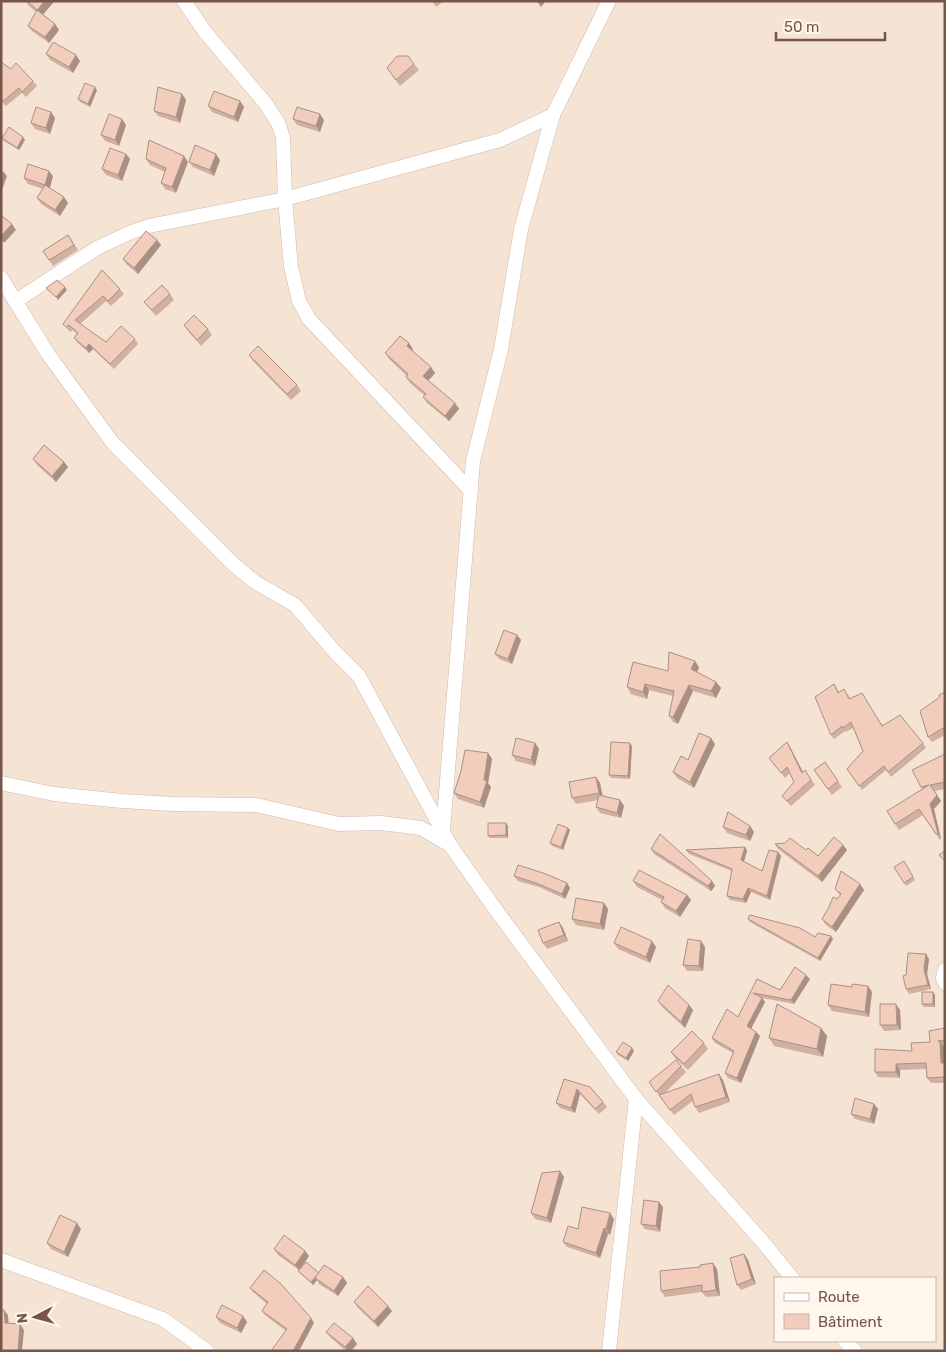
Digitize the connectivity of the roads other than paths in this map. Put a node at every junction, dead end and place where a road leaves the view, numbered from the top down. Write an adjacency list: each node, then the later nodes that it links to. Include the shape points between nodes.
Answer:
1 (184, 1): 4 (street, via 278,123 283,137)
2 (609, 1): 3 (street)
3 (553, 116): 4 (street, via 500,140); 7 (street, via 521,229 501,349 473,461)
4 (285, 199): 6 (street, via 149,226 129,233 97,248); 7 (street, via 292,267 299,301 309,319)
5 (1, 278): 6 (street)
6 (16, 302): 9 (street, via 48,354 112,442 232,563 255,582 295,605 358,676)
7 (471, 491): 9 (street)
8 (1, 783): 10 (street, via 54,794 122,801 256,805 339,824 381,823 421,828)
9 (443, 831): 10 (street)
10 (450, 845): 13 (street)
11 (945, 970): 12 (street)
12 (945, 983)
13 (636, 1099): 15 (street); 18 (street)
14 (1, 1260): 17 (street, via 163,1319)
15 (791, 1277)
16 (846, 1342): 19 (street)
17 (207, 1351)
18 (609, 1351)
19 (856, 1351)

